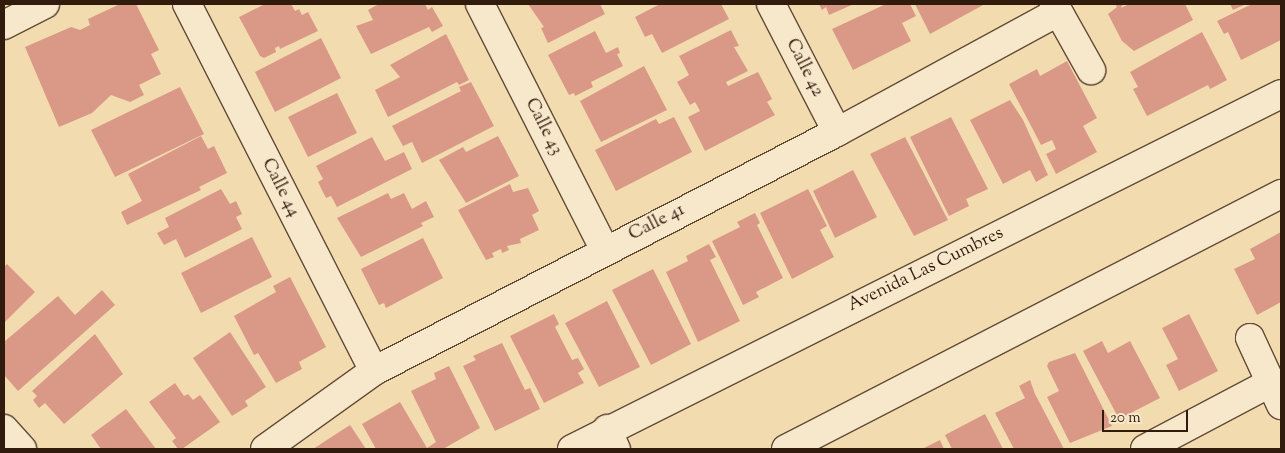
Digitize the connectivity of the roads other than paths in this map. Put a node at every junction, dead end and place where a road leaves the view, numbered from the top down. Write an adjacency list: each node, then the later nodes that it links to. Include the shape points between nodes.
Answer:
1 (45, 4): 6 (street)
2 (187, 4): 13 (street, Calle 44)
3 (480, 4): 11 (street, Calle 43)
4 (772, 4): 9 (street, Calle 42)
5 (1056, 8): 7 (street, Calle 41); 9 (street, Calle 41)
6 (4, 25)
7 (1091, 70)
8 (1281, 94): 16 (street, Avenida Las Cumbres)
9 (837, 132): 11 (street, Calle 41)
10 (1281, 194): 20 (street)
11 (605, 250): 13 (street, Calle 41)
12 (1250, 338): 14 (street)
13 (374, 371): 18 (street, Calle 41)
14 (1276, 394): 21 (street)
15 (4, 429): 17 (street)
16 (612, 439): 19 (street, Avenida Las Cumbres)
17 (22, 449)
18 (265, 449)
19 (572, 449)
20 (786, 449)
21 (1144, 449)

